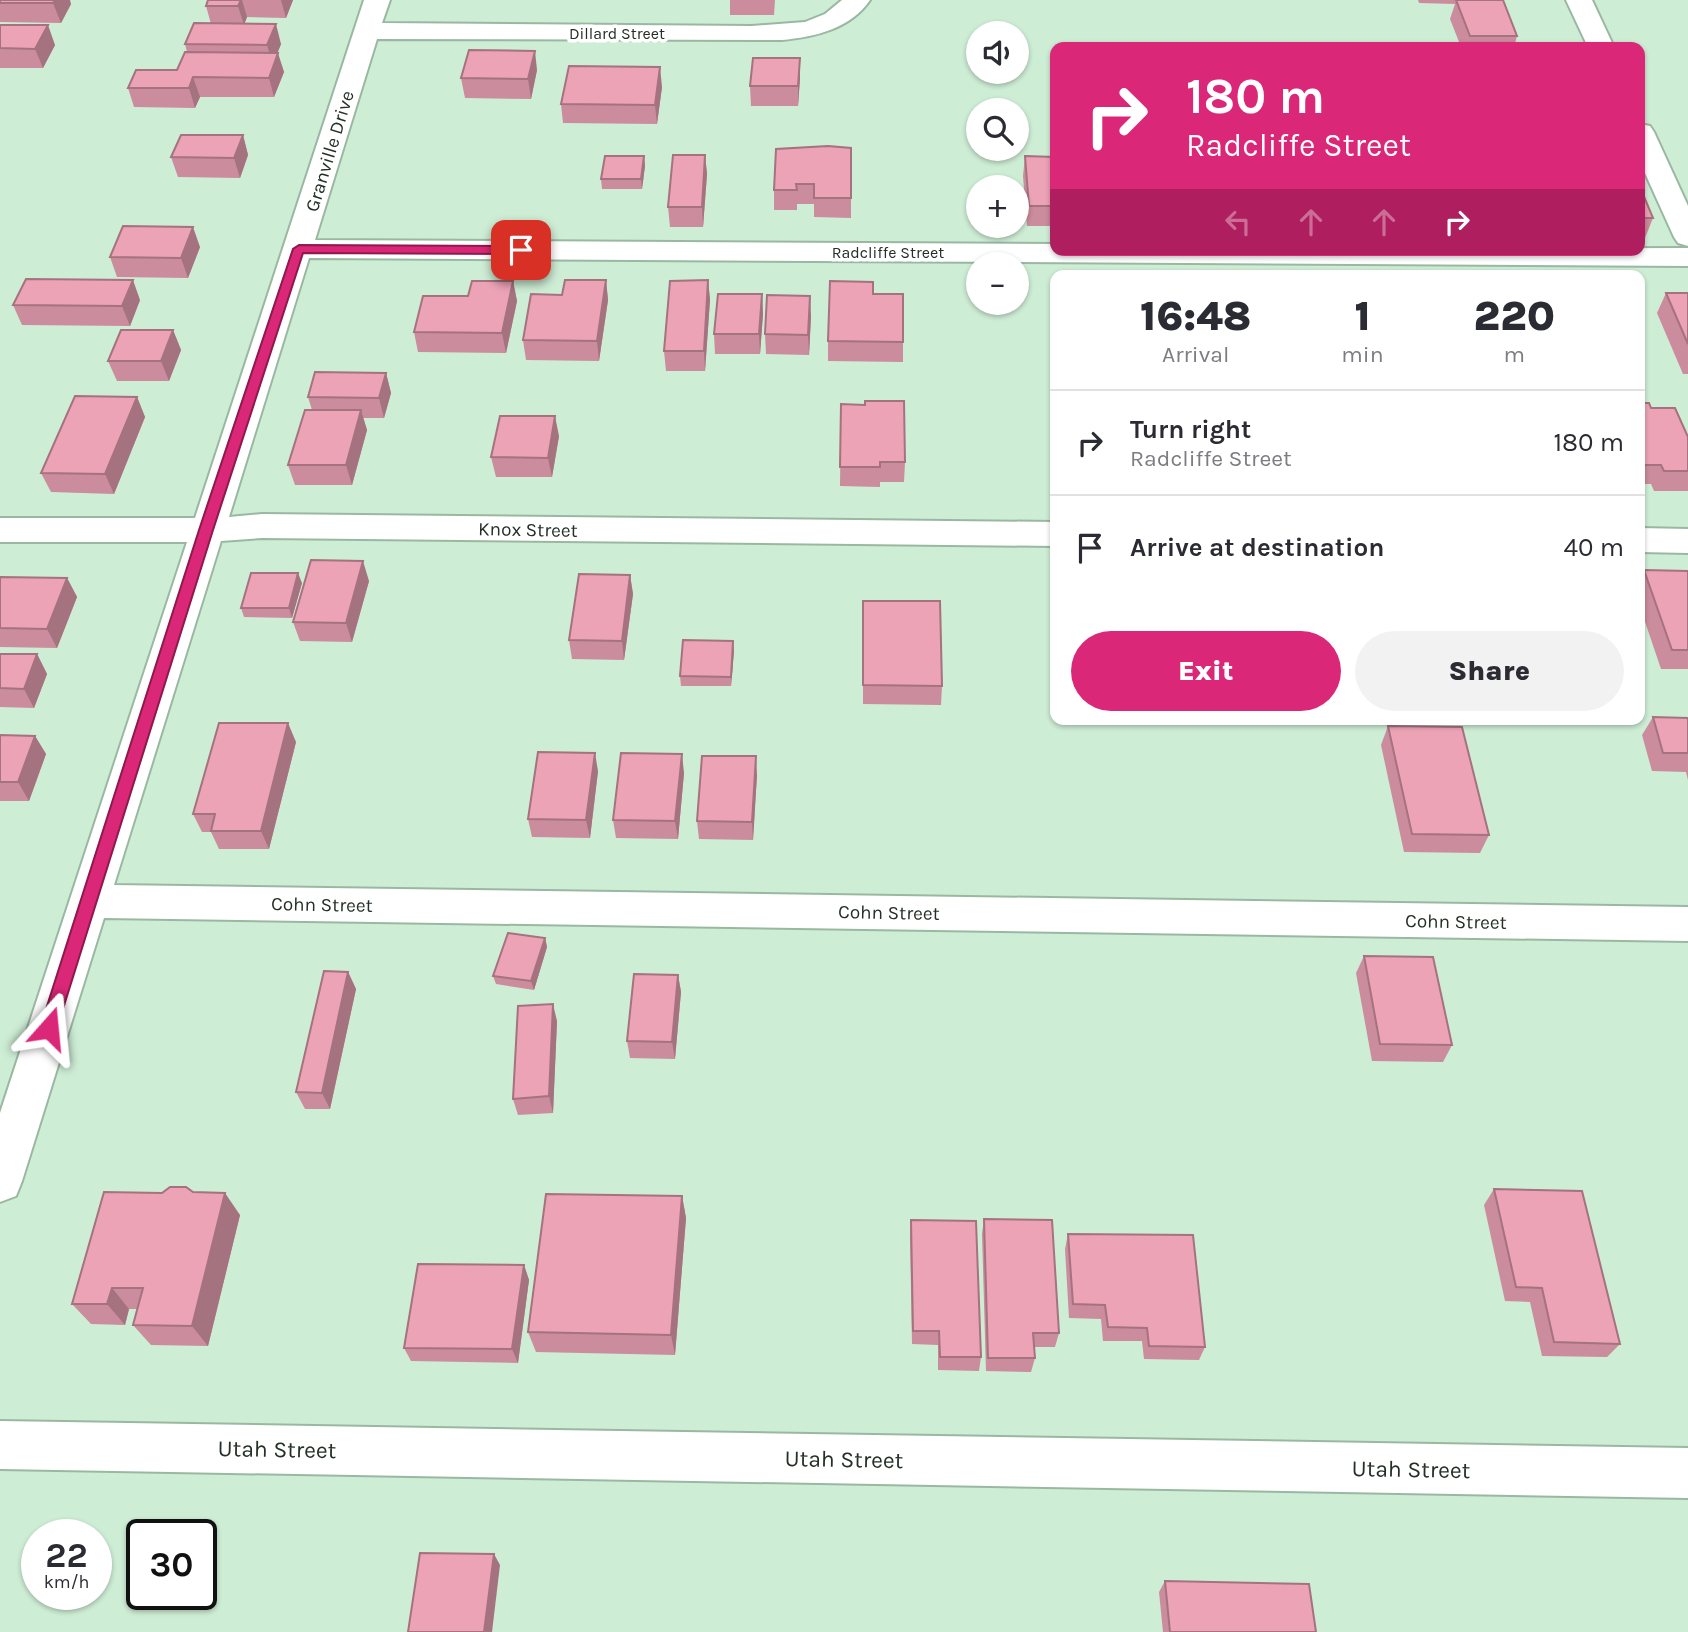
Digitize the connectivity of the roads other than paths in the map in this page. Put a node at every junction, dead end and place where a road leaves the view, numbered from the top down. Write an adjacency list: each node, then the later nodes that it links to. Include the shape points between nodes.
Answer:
1 (857, 0): 3 (street, Dillard Street, via 837,20 776,33)
2 (1579, 0): 4 (street)
3 (372, 16): 7 (street, Granville Drive)
4 (1599, 42)
5 (1645, 143): 6 (street)
6 (1688, 237)
7 (299, 249): 8 (street, Radcliffe Street); 12 (street, Granville Drive)
8 (1050, 253)
9 (1514, 256): 10 (street, Radcliffe Street)
10 (1688, 257)
11 (0, 530): 12 (street, Knox Street)
12 (206, 530): 13 (street, Knox Street, via 262,526); 16 (street, Granville Drive)
13 (1050, 534)
14 (1645, 540): 15 (street)
15 (1688, 541)
16 (89, 901): 17 (street, Cohn Street); 18 (street, Granville Drive)
17 (1688, 924)
18 (0, 1181)
19 (0, 1445): 20 (street, Utah Street)
20 (1688, 1473)

